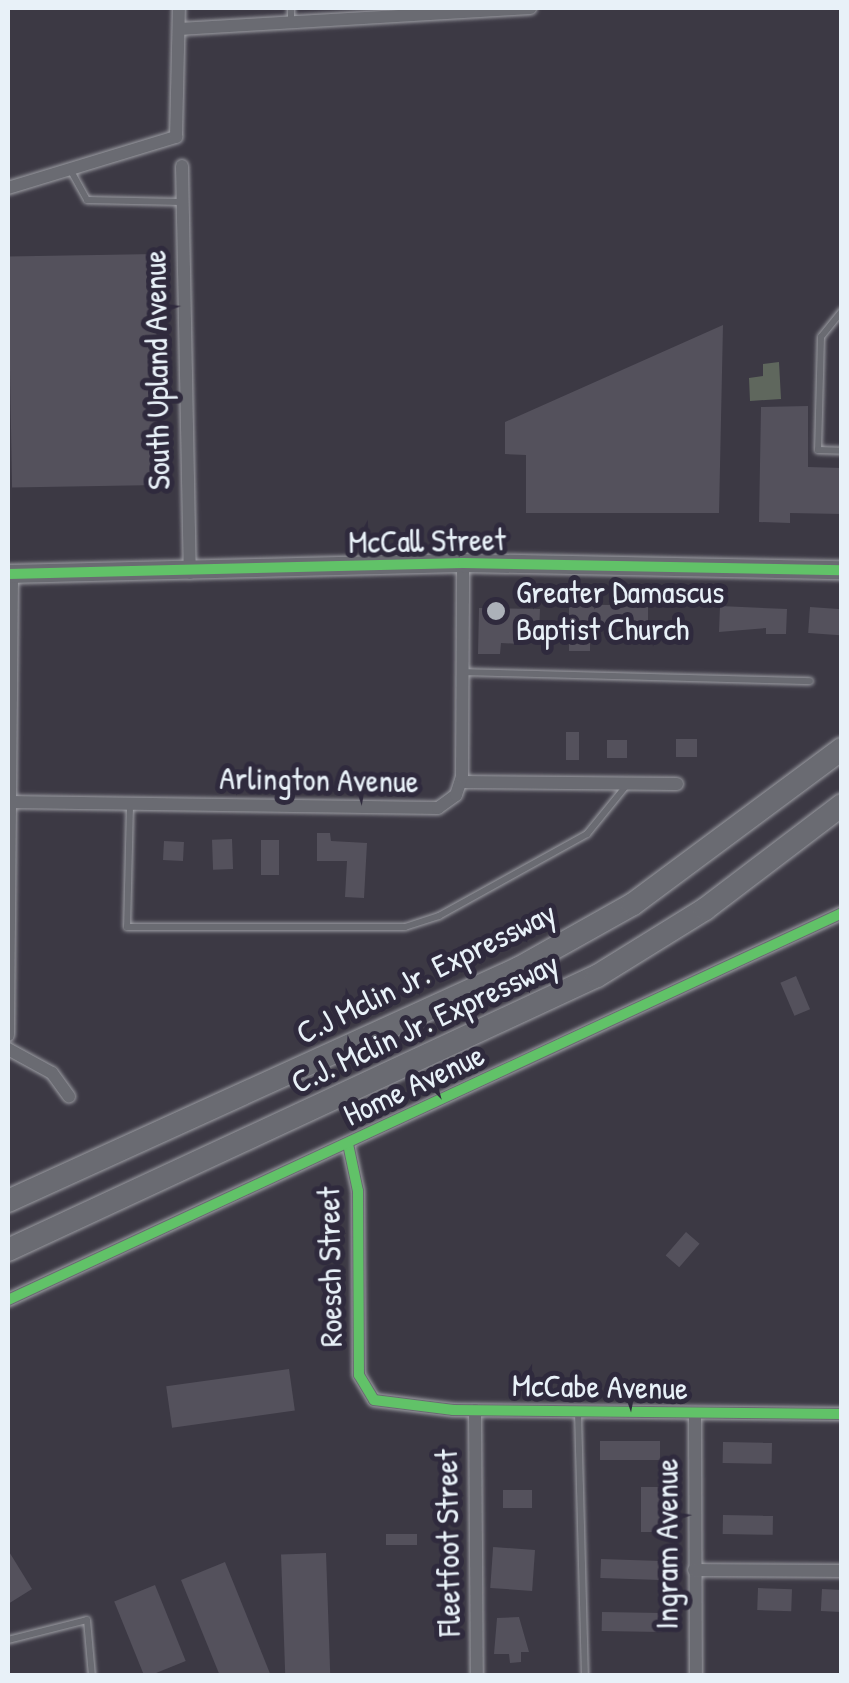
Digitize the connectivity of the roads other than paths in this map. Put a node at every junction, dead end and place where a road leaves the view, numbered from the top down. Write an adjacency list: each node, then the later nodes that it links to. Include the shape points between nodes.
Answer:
1 (178, 8): 7 (street)
2 (290, 8): 6 (lane)
3 (521, 8): 4 (street); 5 (street)
4 (530, 8)
5 (406, 10): 6 (street)
6 (291, 24): 7 (street)
7 (179, 28): 9 (street, via 176,136)
8 (182, 166): 11 (street, South Upland Avenue)
9 (71, 171): 10 (street); 11 (lane, via 87,200)
10 (8, 188)
11 (183, 202): 16 (street, South Upland Avenue)
12 (842, 311): 13 (lane, via 821,337 818,450)
13 (842, 451)
14 (463, 563): 15 (street, McCall Street); 16 (street, McCall Street); 18 (street)
15 (842, 570)
16 (190, 573): 17 (street, McCall Street)
17 (10, 574): 24 (street)
18 (462, 672): 19 (lane); 21 (street)
19 (810, 680)
20 (842, 749): 32 (highway, C.J Mclin Jr. Expressway, via 633,904 519,968)
21 (461, 782): 23 (street, Arlington Avenue); 26 (street, Arlington Avenue, via 450,801 424,812)
22 (677, 784): 23 (street, Arlington Avenue)
23 (626, 786): 26 (lane, via 587,834 439,916 405,927 127,927)
24 (10, 802): 26 (street, Arlington Avenue); 28 (street)
25 (842, 804): 33 (highway, C.J. Mclin Jr. Expressway, via 705,910 596,976)
26 (130, 805)
27 (842, 913): 31 (street, Home Avenue)
28 (8, 1036)
29 (8, 1049): 30 (street, via 52,1072)
30 (68, 1096)
31 (348, 1144): 34 (street, Home Avenue); 35 (street, Roesch Street, via 358,1191)
32 (8, 1198)
33 (8, 1250)
34 (8, 1300)
35 (363, 1390): 36 (street, McCabe Avenue, via 374,1400)
36 (475, 1410): 37 (street, McCabe Avenue); 44 (street, Fleetfoot Street)
37 (578, 1412): 38 (street, McCabe Avenue); 45 (lane)
38 (695, 1413): 39 (street, McCabe Avenue); 40 (street, Ingram Avenue)
39 (842, 1414)
40 (694, 1570): 41 (street); 46 (street, Ingram Avenue)
41 (842, 1571)
42 (8, 1640): 43 (lane, via 87,1620)
43 (92, 1676)
44 (477, 1676)
45 (586, 1676)
46 (696, 1676)

